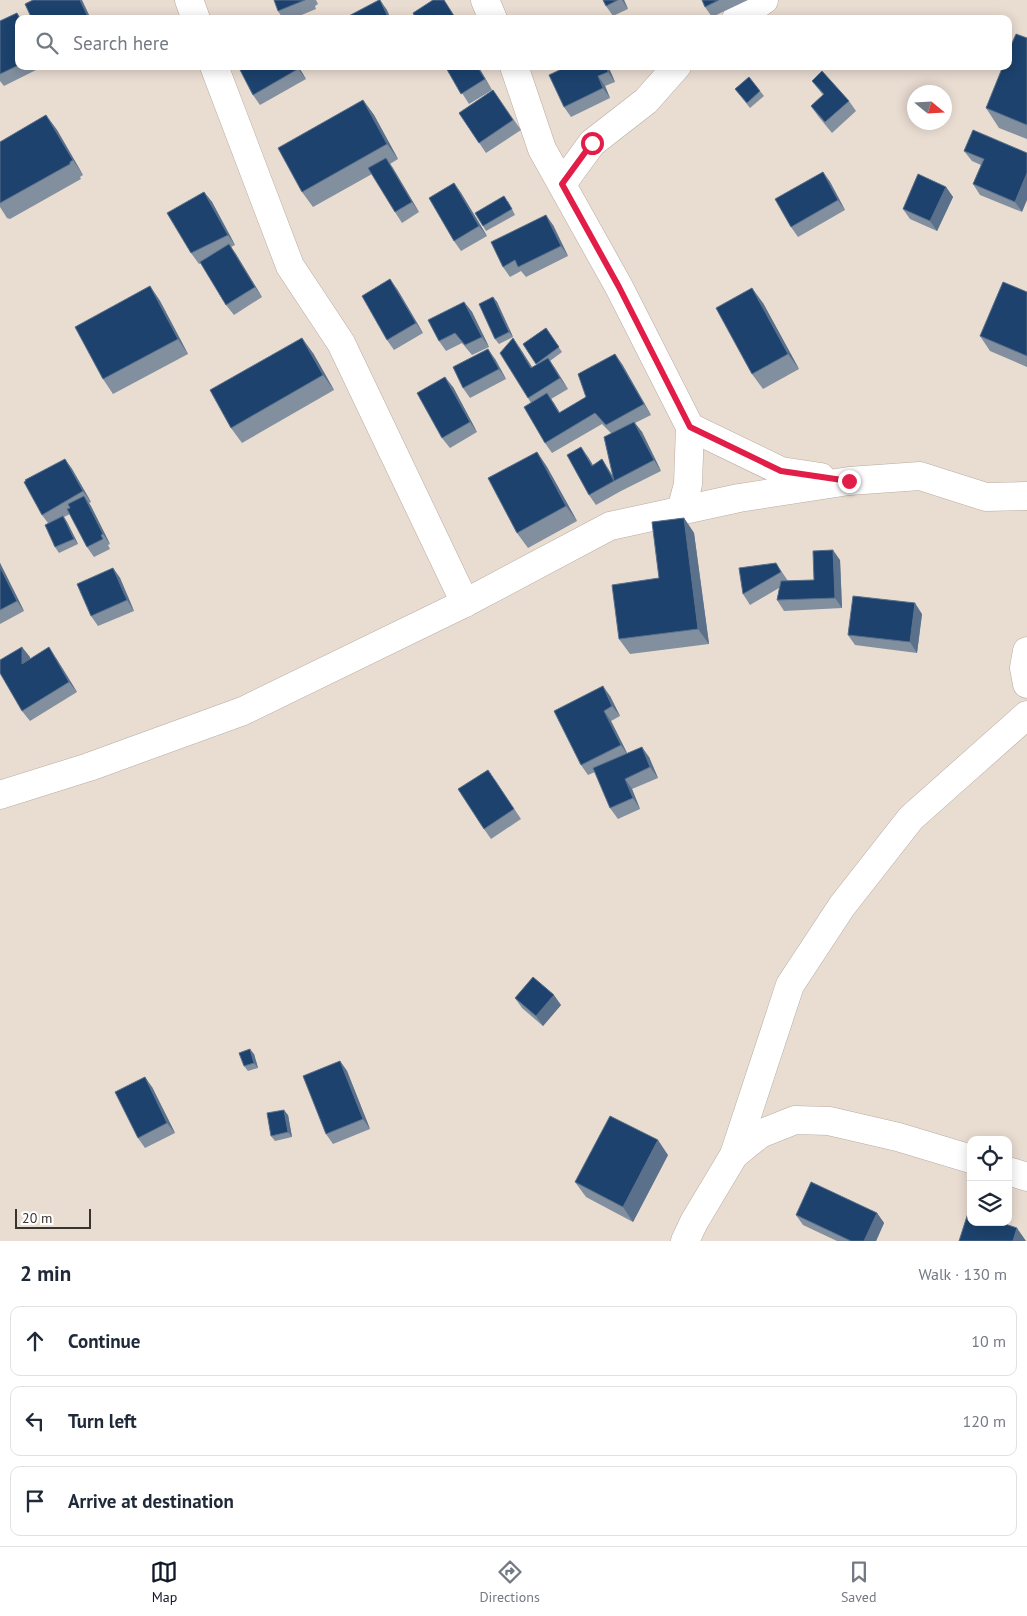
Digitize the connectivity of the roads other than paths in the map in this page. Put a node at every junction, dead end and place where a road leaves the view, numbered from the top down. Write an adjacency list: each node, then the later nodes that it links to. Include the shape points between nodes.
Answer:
1 (189, 0): 4 (street)
2 (485, 0): 5 (street)
3 (764, 0): 6 (street)
4 (195, 15)
5 (491, 15)
6 (742, 15)
7 (216, 70): 15 (street, via 290,266 341,343)
8 (515, 70): 10 (street, via 542,149)
9 (673, 70): 10 (street, via 646,101 592,143)
10 (562, 184): 11 (street)
11 (690, 427): 12 (street, via 781,471); 14 (street, via 688,484)
12 (849, 481): 13 (street, via 920,476 986,497); 14 (street, via 739,498)
13 (1024, 502)
14 (681, 511): 15 (street, via 610,526)
15 (465, 603): 19 (street, via 243,711 89,767)
16 (1027, 650): 17 (street, via 1024,668)
17 (1027, 684)
18 (1027, 715): 20 (street, via 911,818 837,914 790,985)
19 (0, 794)
20 (734, 1155): 21 (street, via 760,1134 795,1120 830,1121); 24 (street)
21 (967, 1158)
22 (1012, 1172): 23 (street)
23 (1027, 1176)
24 (685, 1241)

